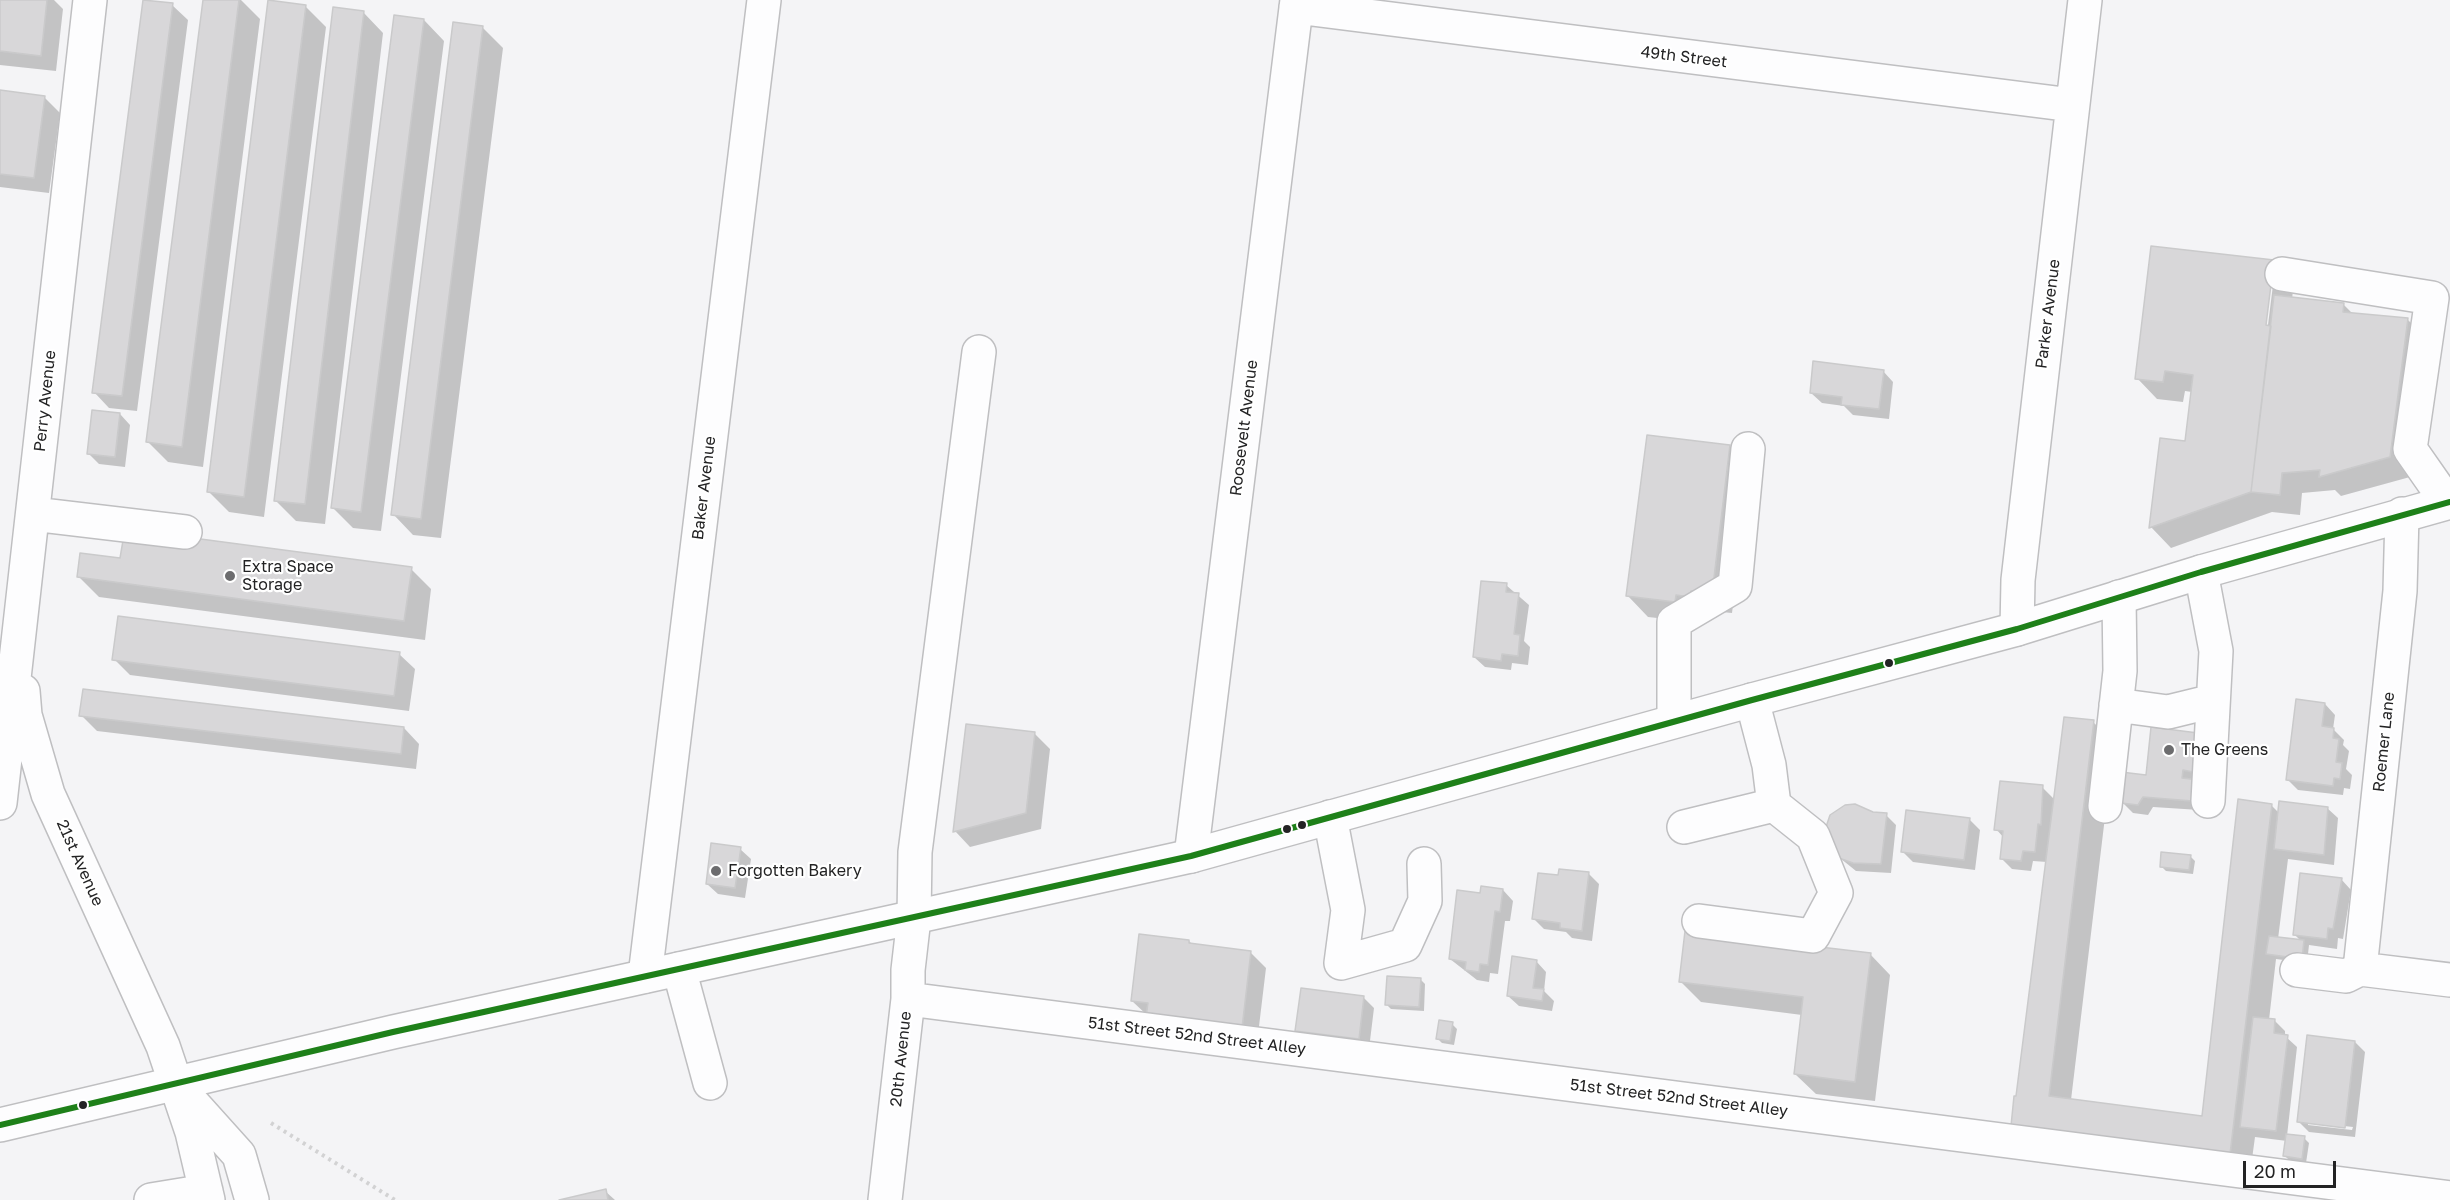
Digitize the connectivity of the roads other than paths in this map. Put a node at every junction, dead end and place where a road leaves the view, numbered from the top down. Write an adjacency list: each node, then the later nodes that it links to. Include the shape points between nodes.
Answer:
1 (90, 0): 10 (street, Perry Avenue)
2 (764, 0): 35 (street, Baker Avenue)
3 (2085, 0): 5 (street, Parker Avenue)
4 (1297, 3): 5 (street, 49th Street); 28 (street, Roosevelt Avenue)
5 (2072, 105): 15 (street, Parker Avenue, via 2018,580)
6 (2282, 274): 9 (street, via 2432,298 2410,449)
7 (979, 352): 30 (street, 20th Avenue, via 915,852)
8 (1748, 449): 20 (street, via 1735,586 1674,622)
9 (2449, 502): 11 (street)
10 (33, 514): 12 (street); 16 (street, Perry Avenue)
11 (2402, 514): 13 (street); 33 (street, Roemer Lane, via 2400,591)
12 (185, 532)
13 (2201, 572): 14 (street); 18 (street, via 2216,651)
14 (2119, 597): 15 (street); 19 (street, via 2120,671)
15 (2017, 629): 17 (street)
16 (19, 633): 21 (street, Perry Avenue); 38 (street, 21st Avenue, via 25,715 48,794 163,1046)
17 (1752, 700): 20 (street); 24 (street, via 1769,765)
18 (2213, 701): 19 (street, via 2168,712); 22 (street)
19 (2116, 705): 25 (street)
20 (1674, 721): 26 (street)
21 (4, 733): 23 (street, Perry Avenue)
22 (2208, 801)
23 (0, 803)
24 (1774, 805): 27 (street); 31 (street, via 1813,836 1836,893 1813,936)
25 (2105, 806)
26 (1330, 817): 28 (street); 29 (street, via 1348,910 1341,963 1405,945 1425,901)
27 (1684, 827)
28 (1191, 856): 30 (street)
29 (1424, 864)
30 (914, 918): 32 (street); 37 (street, 20th Avenue)
31 (1699, 921)
32 (679, 969): 35 (street); 39 (street)
33 (2360, 969): 34 (street, via 2346,976); 36 (street)
34 (2297, 970)
35 (645, 976): 38 (street)
36 (2450, 980)
37 (908, 999): 42 (street, 51st Street 52nd Street Alley); 45 (street, 20th Avenue)
38 (174, 1083): 40 (street); 41 (street, 21st Avenue, via 192,1132); 44 (street, 21st Avenue, via 239,1155)
39 (710, 1083)
40 (0, 1125)
41 (207, 1195): 43 (street)
42 (2450, 1198)
43 (151, 1200)
44 (252, 1200)
45 (885, 1200)

